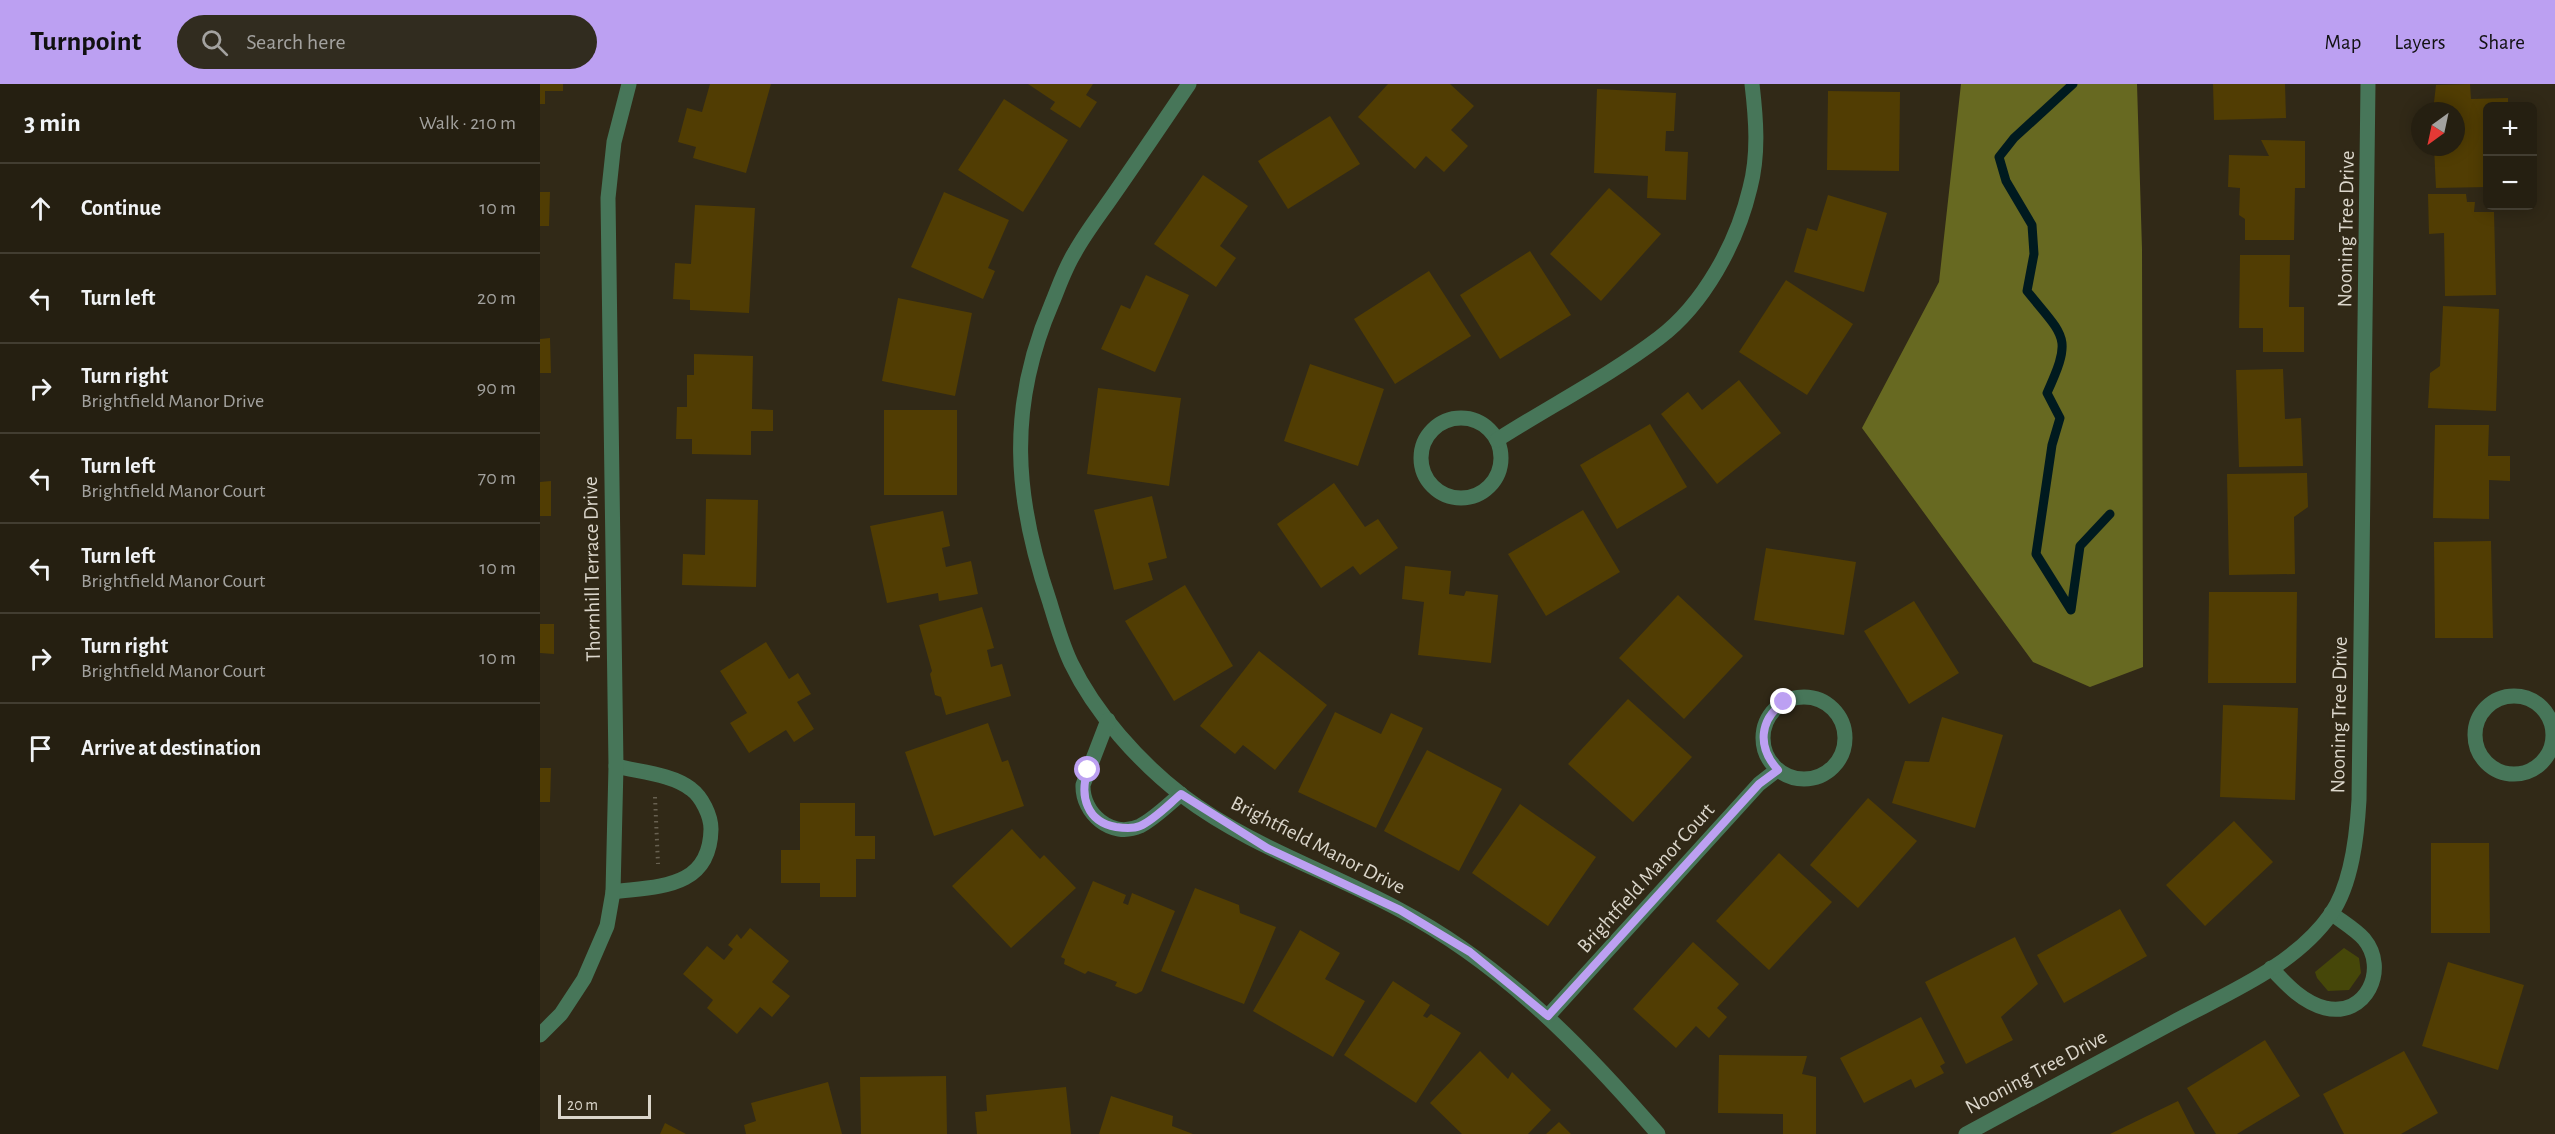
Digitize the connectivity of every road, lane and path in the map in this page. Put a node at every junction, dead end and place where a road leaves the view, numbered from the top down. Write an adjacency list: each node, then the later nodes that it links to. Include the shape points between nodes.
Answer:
1 (629, 84): 8 (street, Thornhill Terrace Drive, via 614,142 608,198)
2 (1189, 84): 7 (street, Brightfield Manor Drive, via 1074,253 1042,327 1024,385 1019,450 1023,501 1036,561 1070,661)
3 (1752, 84): 5 (street, via 1757,126 1751,188 1732,242 1698,298 1660,337)
4 (2368, 84): 14 (street, Nooning Tree Drive, via 2360,800 2349,869)
5 (1497, 440): 5 (street, via 1478,422 1465,418 1439,424 1423,445 1422,471 1444,495 1479,495 1497,477 1501,465)
6 (2551, 712): 6 (street, via 2525,698 2512,696 2487,706 2475,729 2475,743 2481,756 2500,772 2524,773 2536,768 2551,749)
7 (1108, 720): 10 (street, Brightfield Manor Drive); 10 (street, via 1083,785 1083,796 1091,813 1113,827 1140,826)
8 (616, 766): 13 (street, Thornhill Terrace Drive); 13 (street, via 692,789 704,805 711,825 710,850 697,871 678,882)
9 (1778, 770): 9 (street, via 1803,779 1830,771 1845,747 1845,733 1834,709 1823,701 1797,697 1773,710 1762,734 1763,747); 16 (street, Brightfield Manor Court, via 1759,784)
10 (1181, 794): 16 (street, Brightfield Manor Drive, via 1267,848 1400,910 1470,952)
11 (654, 796): 12 (path)
12 (658, 868)
13 (613, 892): 17 (street, Thornhill Terrace Drive, via 607,926 584,979 561,1014)
14 (2331, 913): 15 (street, Nooning Tree Drive, via 2296,951); 15 (street, via 2364,939 2373,957 2374,982 2365,997 2340,1010 2325,1008 2291,989)
15 (2271, 968): 19 (street, Nooning Tree Drive)
16 (1548, 1016): 18 (street, Brightfield Manor Drive)
17 (540, 1035)
18 (1658, 1134)
19 (1966, 1134)

